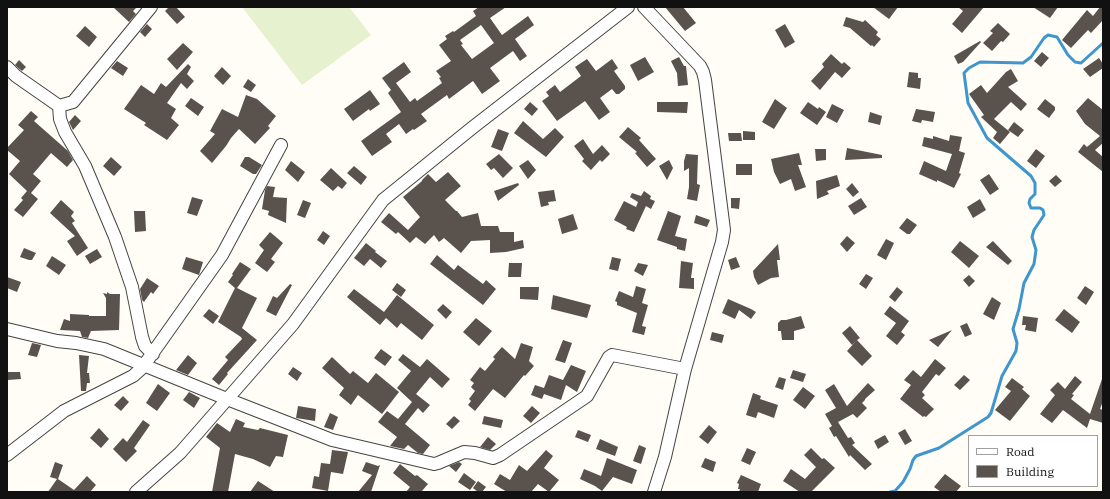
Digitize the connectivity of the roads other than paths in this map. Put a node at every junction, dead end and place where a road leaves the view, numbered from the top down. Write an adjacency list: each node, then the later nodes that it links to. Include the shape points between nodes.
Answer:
1 (151, 7): 5 (street, via 73,102)
2 (628, 7): 11 (street, via 383,200 298,318)
3 (644, 7): 10 (street, via 700,66 705,80 724,230)
4 (7, 67): 5 (street)
5 (58, 106): 8 (street, via 65,132 85,166 115,237 132,287 142,337 145,346)
6 (281, 145): 8 (street, via 222,254)
7 (7, 329): 9 (street, via 104,349)
8 (153, 354): 9 (street)
9 (145, 365): 11 (street); 12 (street, via 133,376 64,411)
10 (685, 369): 11 (street, via 612,355 586,396 500,456 493,458 464,452 438,464 332,440); 14 (street, via 665,457)
11 (227, 399): 13 (street, via 180,453)
12 (7, 455)
13 (136, 492)
14 (654, 492)

